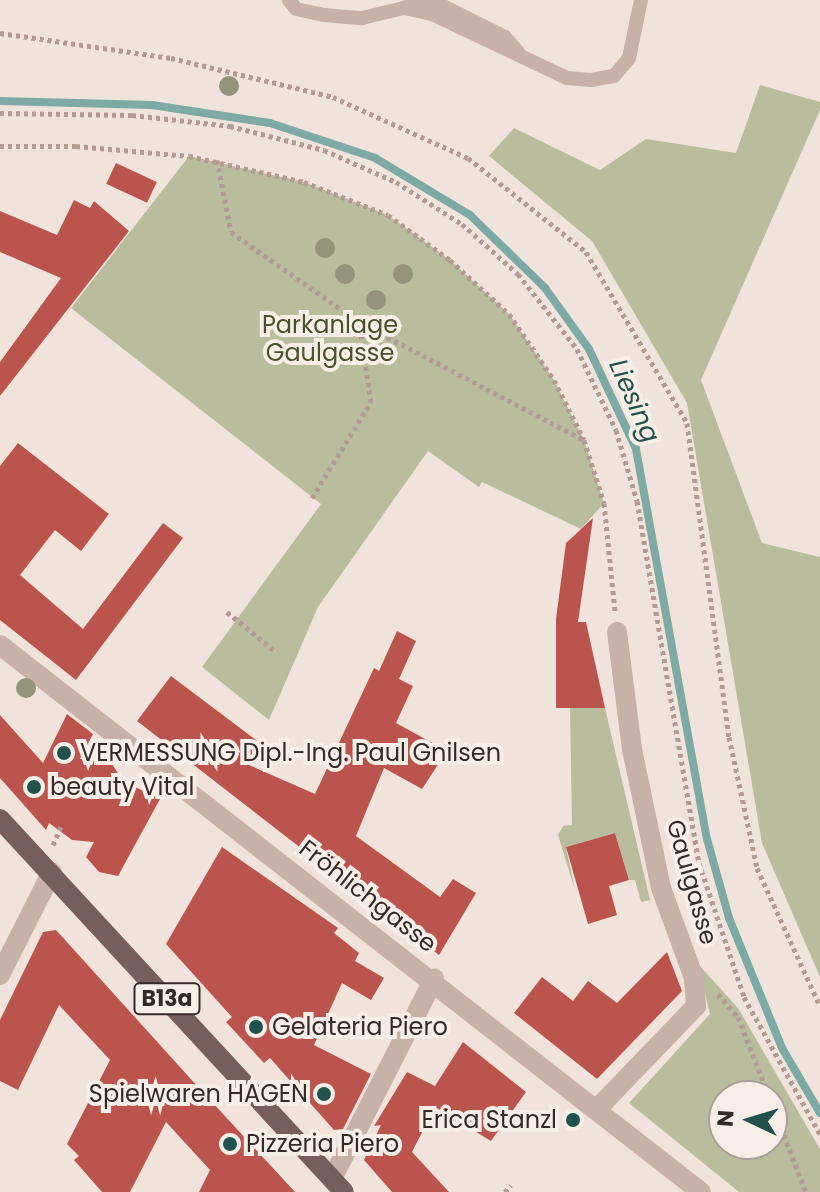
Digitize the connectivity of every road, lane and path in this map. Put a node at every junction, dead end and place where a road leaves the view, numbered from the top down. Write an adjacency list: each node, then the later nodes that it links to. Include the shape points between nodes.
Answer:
1 (289, 0): 2 (lane, via 296,9 324,15 362,18 404,8 432,14 567,78 614,76 629,58)
2 (641, 0)
3 (0, 33): 19 (path, via 171,58 333,97 468,158 586,252 687,423 729,737 757,868)
4 (0, 113): 22 (path, via 132,115 230,126 324,150 409,190 462,224 518,274 577,349 616,430 637,501 699,863 744,997)
5 (0, 146): 6 (path, via 76,146)
6 (217, 160): 7 (path, via 231,232); 8 (path, via 304,182 388,215 450,260 509,314 554,380)
7 (359, 322): 8 (path); 9 (path, via 371,402)
8 (584, 440): 11 (path, via 604,503)
9 (312, 498)
10 (227, 612): 13 (path)
11 (617, 632): 17 (street, Gaulgasse, via 632,749 661,888)
12 (0, 645): 18 (street, Fröhlichgasse)
13 (275, 651)
14 (0, 819): 15 (main road, B13a)
15 (52, 872): 16 (street); 24 (main road, B13a)
16 (0, 975)
17 (694, 978): 20 (path, via 713,988 738,1017); 21 (street, Gaulgasse, via 696,1006)
18 (434, 979): 21 (street, Fröhlichgasse); 24 (street)
19 (820, 1006)
20 (763, 1080)
21 (597, 1109): 27 (street, Fröhlichgasse)
22 (820, 1134)
23 (788, 1146): 28 (path)
24 (338, 1185)
25 (511, 1185): 26 (path)
26 (505, 1192)
27 (701, 1192)
28 (806, 1192)

